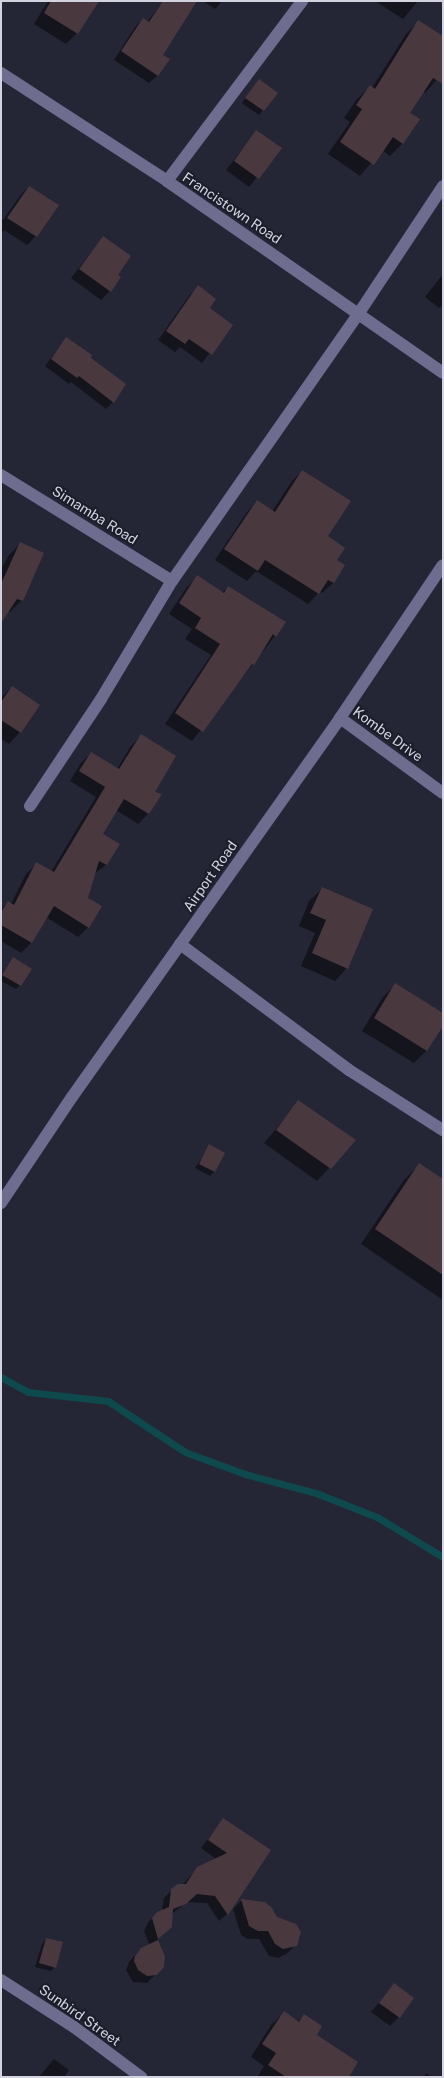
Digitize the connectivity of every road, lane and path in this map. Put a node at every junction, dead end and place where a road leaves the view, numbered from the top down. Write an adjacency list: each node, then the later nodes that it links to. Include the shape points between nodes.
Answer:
1 (302, 1): 3 (street)
2 (1, 73): 3 (street, Francistown Road)
3 (167, 181): 5 (street, Francistown Road)
4 (443, 186): 5 (street)
5 (359, 313): 6 (street, Francistown Road); 9 (street)
6 (443, 373)
7 (1, 475): 9 (street, Simamba Road)
8 (443, 565): 10 (street, Airport Road)
9 (172, 581): 12 (street, via 101,699)
10 (340, 718): 11 (street, Kombe Drive); 13 (street, Airport Road)
11 (443, 793)
12 (30, 806)
13 (180, 944): 14 (street, via 349,1070); 15 (street, Airport Road)
14 (443, 1130)
15 (1, 1203)
16 (1, 1980): 17 (street, Sunbird Street, via 74,2027)
17 (141, 2077)

